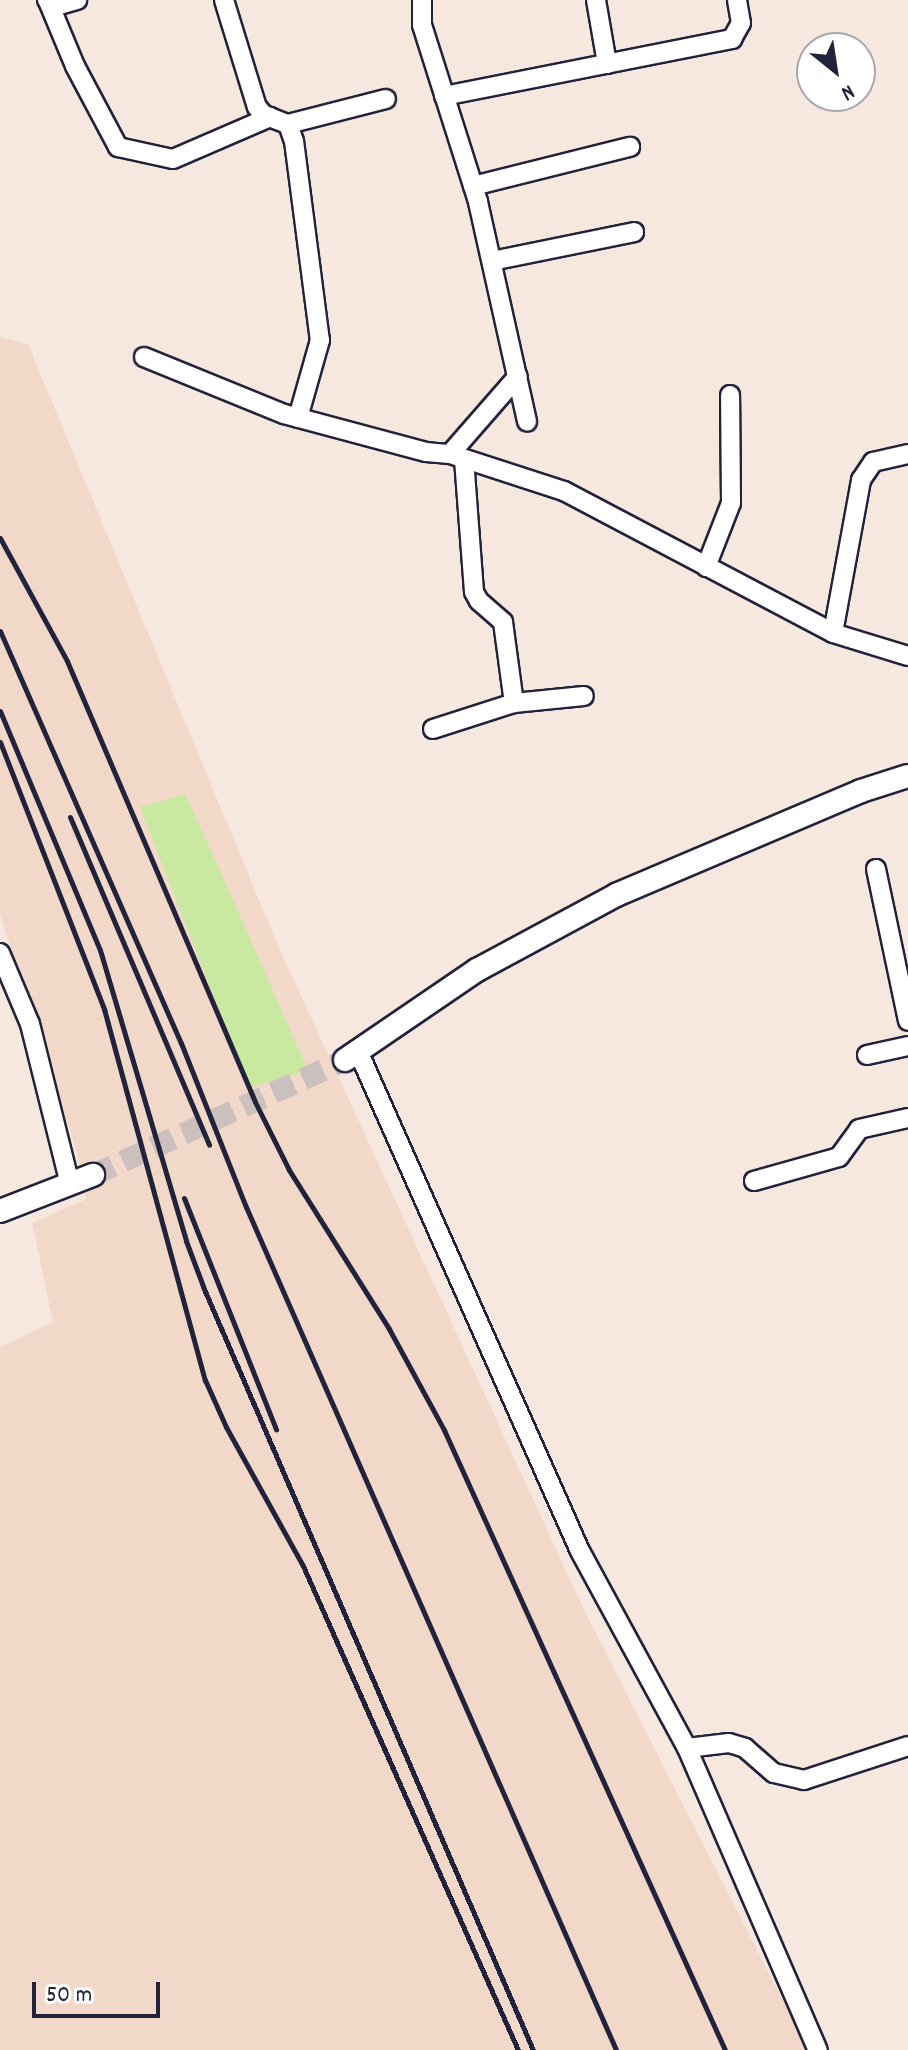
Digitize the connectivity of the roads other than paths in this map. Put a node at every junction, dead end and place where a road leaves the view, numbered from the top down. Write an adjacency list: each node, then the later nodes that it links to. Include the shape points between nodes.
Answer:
1 (77, 0): 6 (street, via 59,5)
2 (224, 0): 10 (street, via 257,107)
3 (422, 0): 8 (street, via 422,25)
4 (596, 0): 7 (street)
5 (737, 0): 7 (street, via 741,23 732,39)
6 (48, 1): 10 (street, via 118,147 173,159)
7 (607, 64): 8 (street)
8 (444, 96): 12 (street)
9 (386, 99): 10 (street)
10 (279, 120): 18 (street, via 292,132 320,340)
11 (630, 147): 12 (street)
12 (473, 186): 14 (street)
13 (634, 232): 14 (street)
14 (492, 261): 16 (street)
15 (144, 357): 18 (street)
16 (518, 376): 19 (street); 21 (street)
17 (730, 395): 22 (street, via 731,503)
18 (298, 418): 21 (street)
19 (527, 422)
20 (908, 454): 23 (street, via 873,462 861,480)
21 (457, 457): 22 (street, via 564,491); 26 (street, via 474,592 503,622)
22 (706, 567): 23 (street)
23 (833, 633): 24 (street)
24 (908, 656)
25 (584, 696): 26 (street)
26 (514, 703): 27 (street)
27 (433, 729)
28 (908, 776): 34 (street, via 616,895 477,970)
29 (876, 869): 32 (street)
30 (0, 953): 31 (street)
31 (4, 972): 39 (street, via 30,1024)
32 (908, 1021)
33 (908, 1046): 35 (street)
34 (352, 1055): 42 (street, via 580,1551)
35 (867, 1055)
36 (908, 1118): 38 (street, via 859,1129 839,1157)
37 (93, 1175): 39 (street)
38 (754, 1181)
39 (70, 1184): 40 (street)
40 (0, 1211)
41 (908, 1746): 42 (street, via 804,1780 774,1773 745,1748 729,1743)
42 (687, 1748): 43 (street)
43 (818, 2050)

